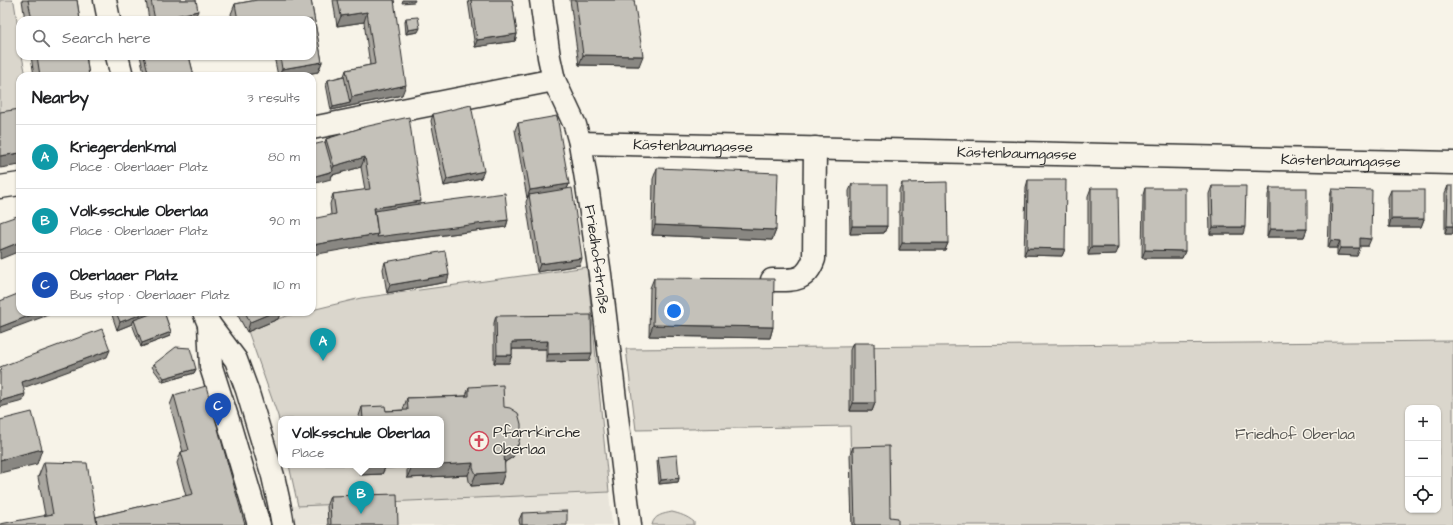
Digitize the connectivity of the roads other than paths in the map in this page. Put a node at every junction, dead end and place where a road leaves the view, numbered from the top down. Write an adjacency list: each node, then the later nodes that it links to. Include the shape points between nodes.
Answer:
1 (105, 0): 3 (street)
2 (541, 0): 6 (street, Friedhofstraße)
3 (108, 16)
4 (118, 60): 5 (street)
5 (121, 72)
6 (554, 80): 7 (street); 8 (street, Friedhofstraße, via 575,125)
7 (316, 127)
8 (580, 143): 9 (street, Kästenbaumgasse); 17 (street, Friedhofstraße, via 600,274)
9 (815, 148): 10 (street, Kästenbaumgasse); 13 (street, via 814,259 810,270 801,277)
10 (1453, 163)
11 (16, 185): 12 (street)
12 (0, 187)
13 (772, 280)
14 (206, 318): 15 (street, via 211,367); 16 (street, via 236,360 273,476)
15 (259, 525)
16 (283, 525)
17 (630, 525)

